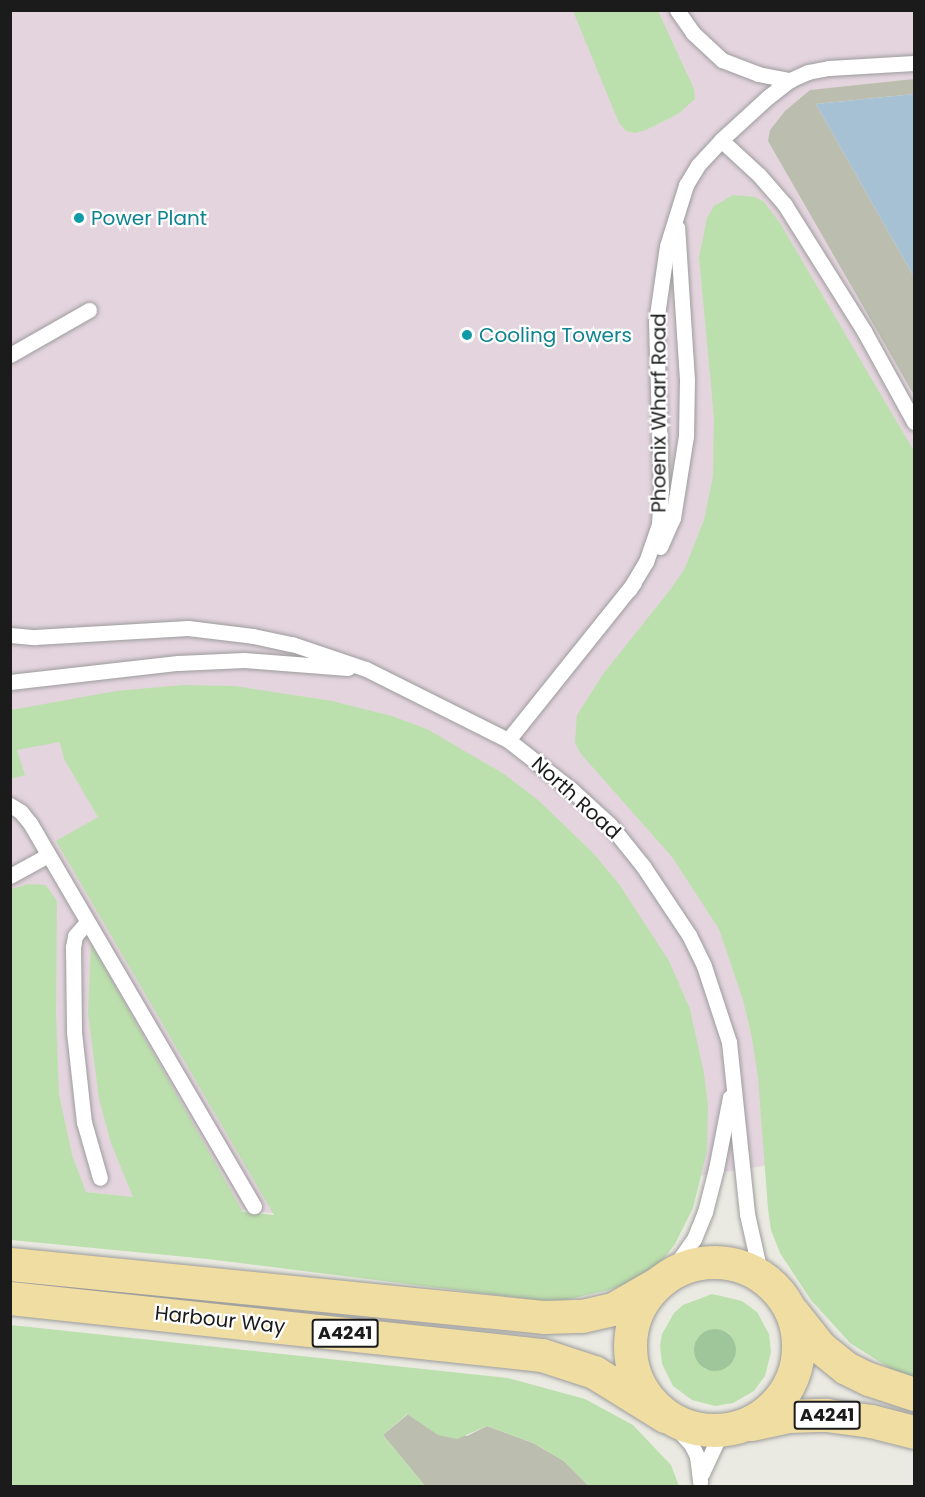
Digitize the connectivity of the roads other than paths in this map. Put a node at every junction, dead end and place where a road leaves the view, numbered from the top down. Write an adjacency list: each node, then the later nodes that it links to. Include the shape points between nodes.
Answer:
1 (676, 10): 3 (lane, via 693,33 722,60 758,74)
2 (915, 63): 3 (lane, Phoenix Wharf Road, via 829,68)
3 (790, 80): 4 (lane, Phoenix Wharf Road)
4 (721, 140): 5 (lane, Phoenix Wharf Road, via 698,165); 8 (lane, via 785,205 864,331)
5 (680, 198): 9 (lane, Phoenix Wharf Road, via 667,246 656,322 659,525 646,562); 9 (lane, via 677,256 687,380 681,479 665,540)
6 (89, 310): 7 (lane)
7 (10, 355)
8 (915, 422)
9 (629, 590): 13 (lane)
10 (10, 635): 11 (lane, North Road, via 188,628 292,644)
11 (366, 669): 12 (lane, via 244,660 178,663); 13 (lane, North Road)
12 (10, 682)
13 (508, 740): 18 (lane, North Road, via 566,784 610,825 643,866 689,935 704,966 729,1042)
14 (10, 805): 15 (lane, via 26,818)
15 (48, 855): 16 (lane); 17 (lane)
16 (10, 876)
17 (87, 922): 19 (lane, via 75,936 73,946 74,1032 84,1122); 20 (lane)
18 (734, 1074): 22 (lane, North Road, via 747,1214 758,1263); 23 (lane, via 705,1212 694,1239)
19 (100, 1178)
20 (254, 1206)
21 (10, 1264): 23 (main road, Harbour Way / A4241, via 545,1317 582,1316 614,1309)
22 (768, 1281): 23 (main road, A4241, via 744,1267 710,1262 682,1268); 25 (main road, A4241)
23 (658, 1282): 27 (main road, A4241, via 636,1312 629,1353 640,1389)
24 (10, 1299): 27 (main road, Harbour Way / A4241, via 542,1355 594,1372)
25 (790, 1309): 26 (main road, A4241, via 820,1347 846,1368); 28 (main road, A4241, via 798,1355 792,1377 777,1402 760,1417)
26 (915, 1394)
27 (665, 1416): 28 (main road, A4241, via 698,1429); 30 (lane, via 691,1444 697,1456)
28 (736, 1428): 29 (main road, A4241, via 788,1416 826,1415); 30 (lane, via 717,1439)
29 (915, 1432)
30 (700, 1484)

